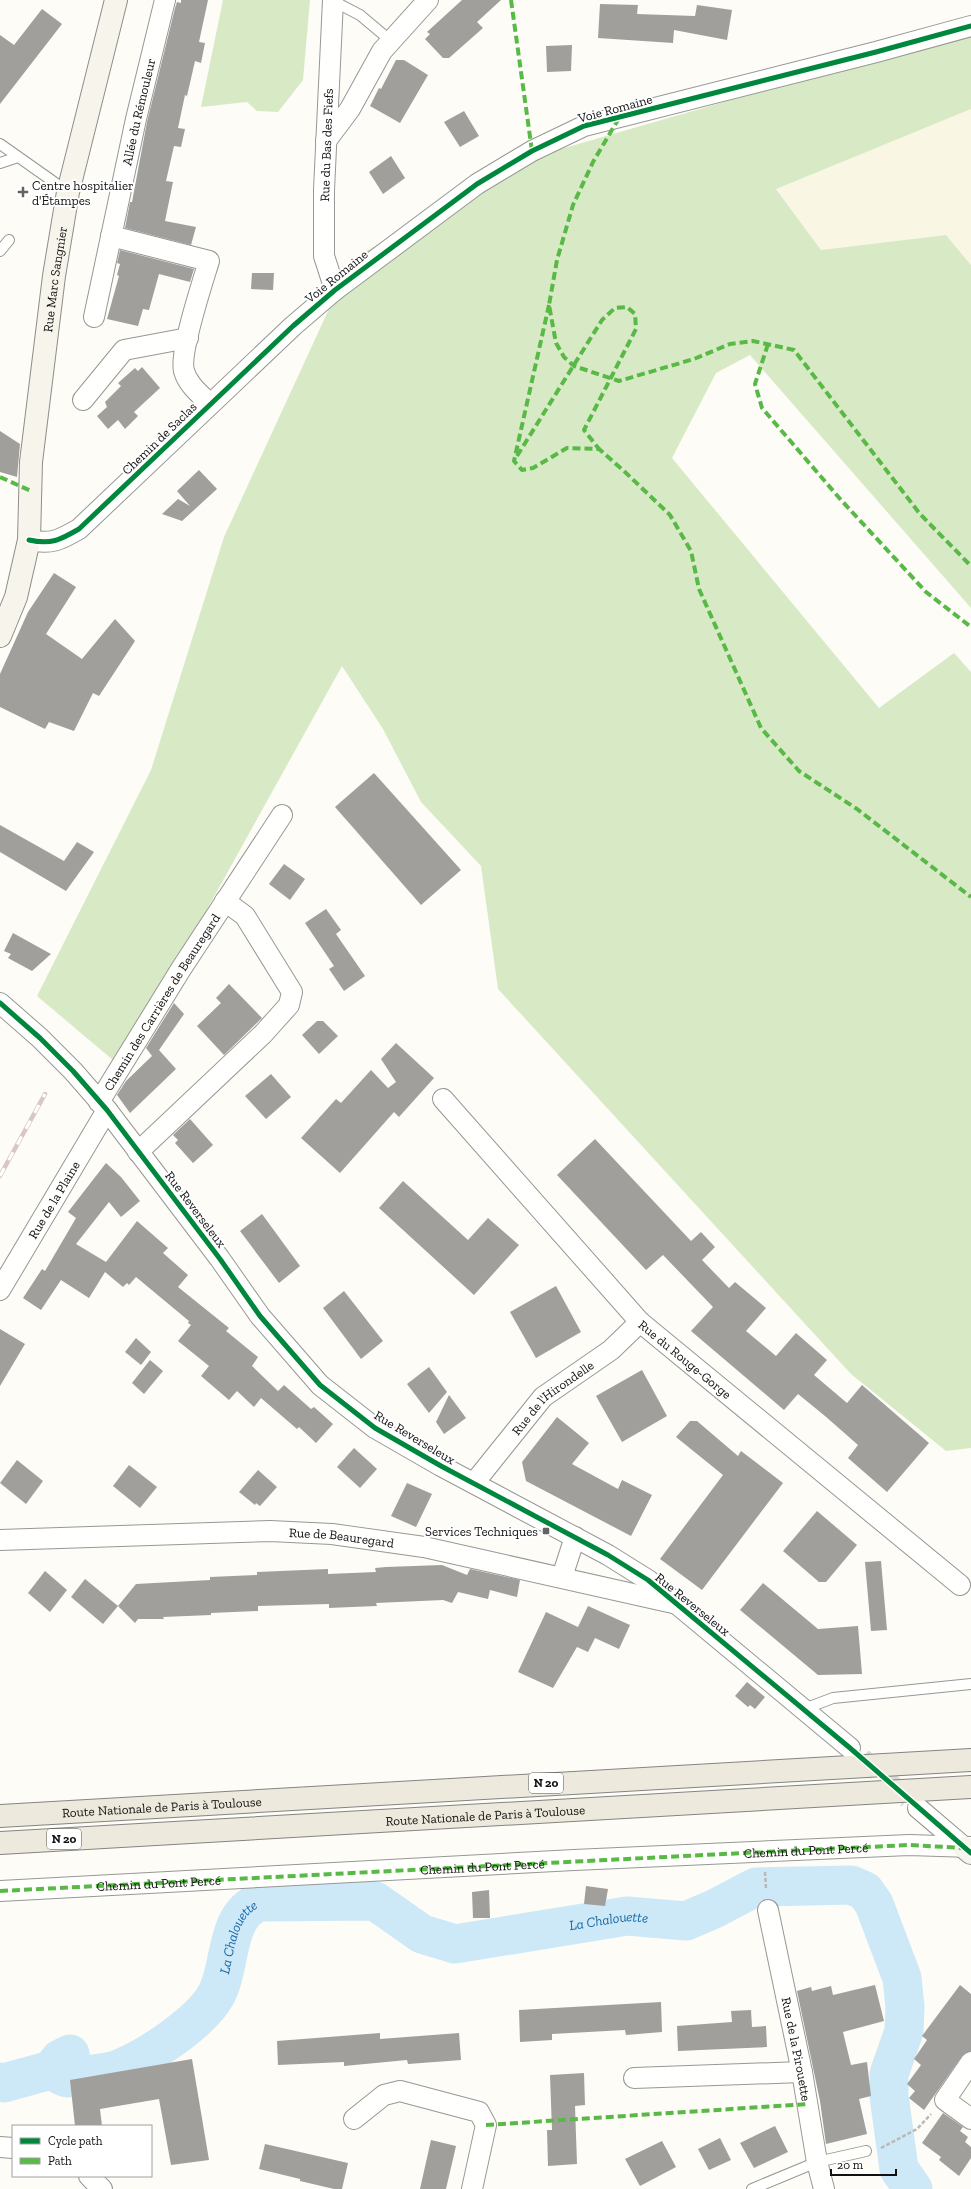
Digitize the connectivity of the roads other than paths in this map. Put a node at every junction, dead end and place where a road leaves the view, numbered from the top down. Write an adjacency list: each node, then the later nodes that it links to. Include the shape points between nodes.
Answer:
1 (116, 0): 11 (street, Rue Marc Sangnier)
2 (165, 0): 12 (street, Allée du Rémouleur)
3 (428, 0): 6 (street)
4 (333, 1): 6 (lane, via 360,15); 7 (street, Rue du Bas des Fiefs)
5 (971, 26): 15 (street, Voie Romaine, via 584,126 532,151 477,184)
6 (391, 41): 7 (street, via 382,51 350,109)
7 (326, 141): 15 (street, Rue du Bas des Fiefs, via 324,256)
8 (0, 144): 9 (lane)
9 (18, 157): 10 (lane); 11 (lane)
10 (0, 163)
11 (68, 192): 21 (street, Rue Marc Sangnier, via 54,276 30,462)
12 (111, 236): 16 (street, Allée du Rémouleur); 18 (street, via 209,260)
13 (9, 240): 14 (lane)
14 (0, 251)
15 (335, 290): 17 (street, Voie Romaine)
16 (94, 317)
17 (293, 326): 20 (street, Chemin de Saclas)
18 (188, 338): 19 (street, via 124,350); 20 (street, via 183,369 188,382)
19 (82, 400)
20 (210, 404): 21 (street, Chemin de Saclas, via 79,529 60,540 42,543)
21 (29, 540): 22 (street, Rue Marc Sangnier, via 16,597)
22 (0, 636)
23 (282, 815): 24 (street, Chemin des Carrières de Beauregard)
24 (226, 901): 27 (street, Chemin des Carrières de Beauregard); 28 (street, Chemin des Carrières de Beauregard, via 245,916 292,992 289,1005 263,1034)
25 (0, 1002): 27 (street, Rue Reverseleux, via 57,1055)
26 (443, 1099): 30 (street, Rue du Rouge-Gorge)
27 (103, 1106): 28 (street, Rue Reverseleux); 29 (street, Rue de la Plaine)
28 (138, 1152): 31 (street, Rue Reverseleux, via 260,1316 320,1385 375,1428)
29 (0, 1290)
30 (640, 1322): 31 (street, Rue de l'Hirondelle, via 611,1350 543,1397); 35 (street, Rue du Rouge-Gorge)
31 (474, 1483): 32 (street, Rue Reverseleux)
32 (575, 1537): 34 (street); 36 (street, Rue Reverseleux, via 648,1580)
33 (0, 1540): 34 (street, Rue de Beauregard, via 270,1532 332,1534 424,1547)
34 (562, 1577): 36 (street, Rue de Beauregard)
35 (960, 1585)
36 (676, 1604): 38 (street, Rue Reverseleux)
37 (971, 1684): 38 (lane, via 833,1698)
38 (804, 1709): 39 (street, Rue Reverseleux)
39 (850, 1748)
40 (971, 1760): 43 (main road, Route Nationale de Paris à Toulouse / N 20)
41 (971, 1787): 44 (main road, Route Nationale de Paris à Toulouse / N 20)
42 (918, 1808): 45 (street)
43 (0, 1816)
44 (0, 1843)
45 (969, 1849): 46 (street, Chemin du Pont Percé, via 909,1845)
46 (0, 1891)
47 (768, 1910): 49 (street, Rue de la Pirouette)
48 (971, 2062): 52 (street, via 945,2100)
49 (802, 2072): 50 (street); 56 (street, Rue de la Pirouette)
50 (634, 2078)
51 (354, 2119): 59 (street, via 384,2095 400,2091 479,2112 486,2125)
52 (971, 2119)
53 (0, 2147): 54 (street)
54 (12, 2148)
55 (866, 2151): 56 (lane)
56 (817, 2162): 60 (lane); 61 (street, Rue de la Pirouette)
57 (90, 2177): 58 (street)
58 (102, 2189)
59 (472, 2189)
60 (752, 2189)
61 (824, 2189)

